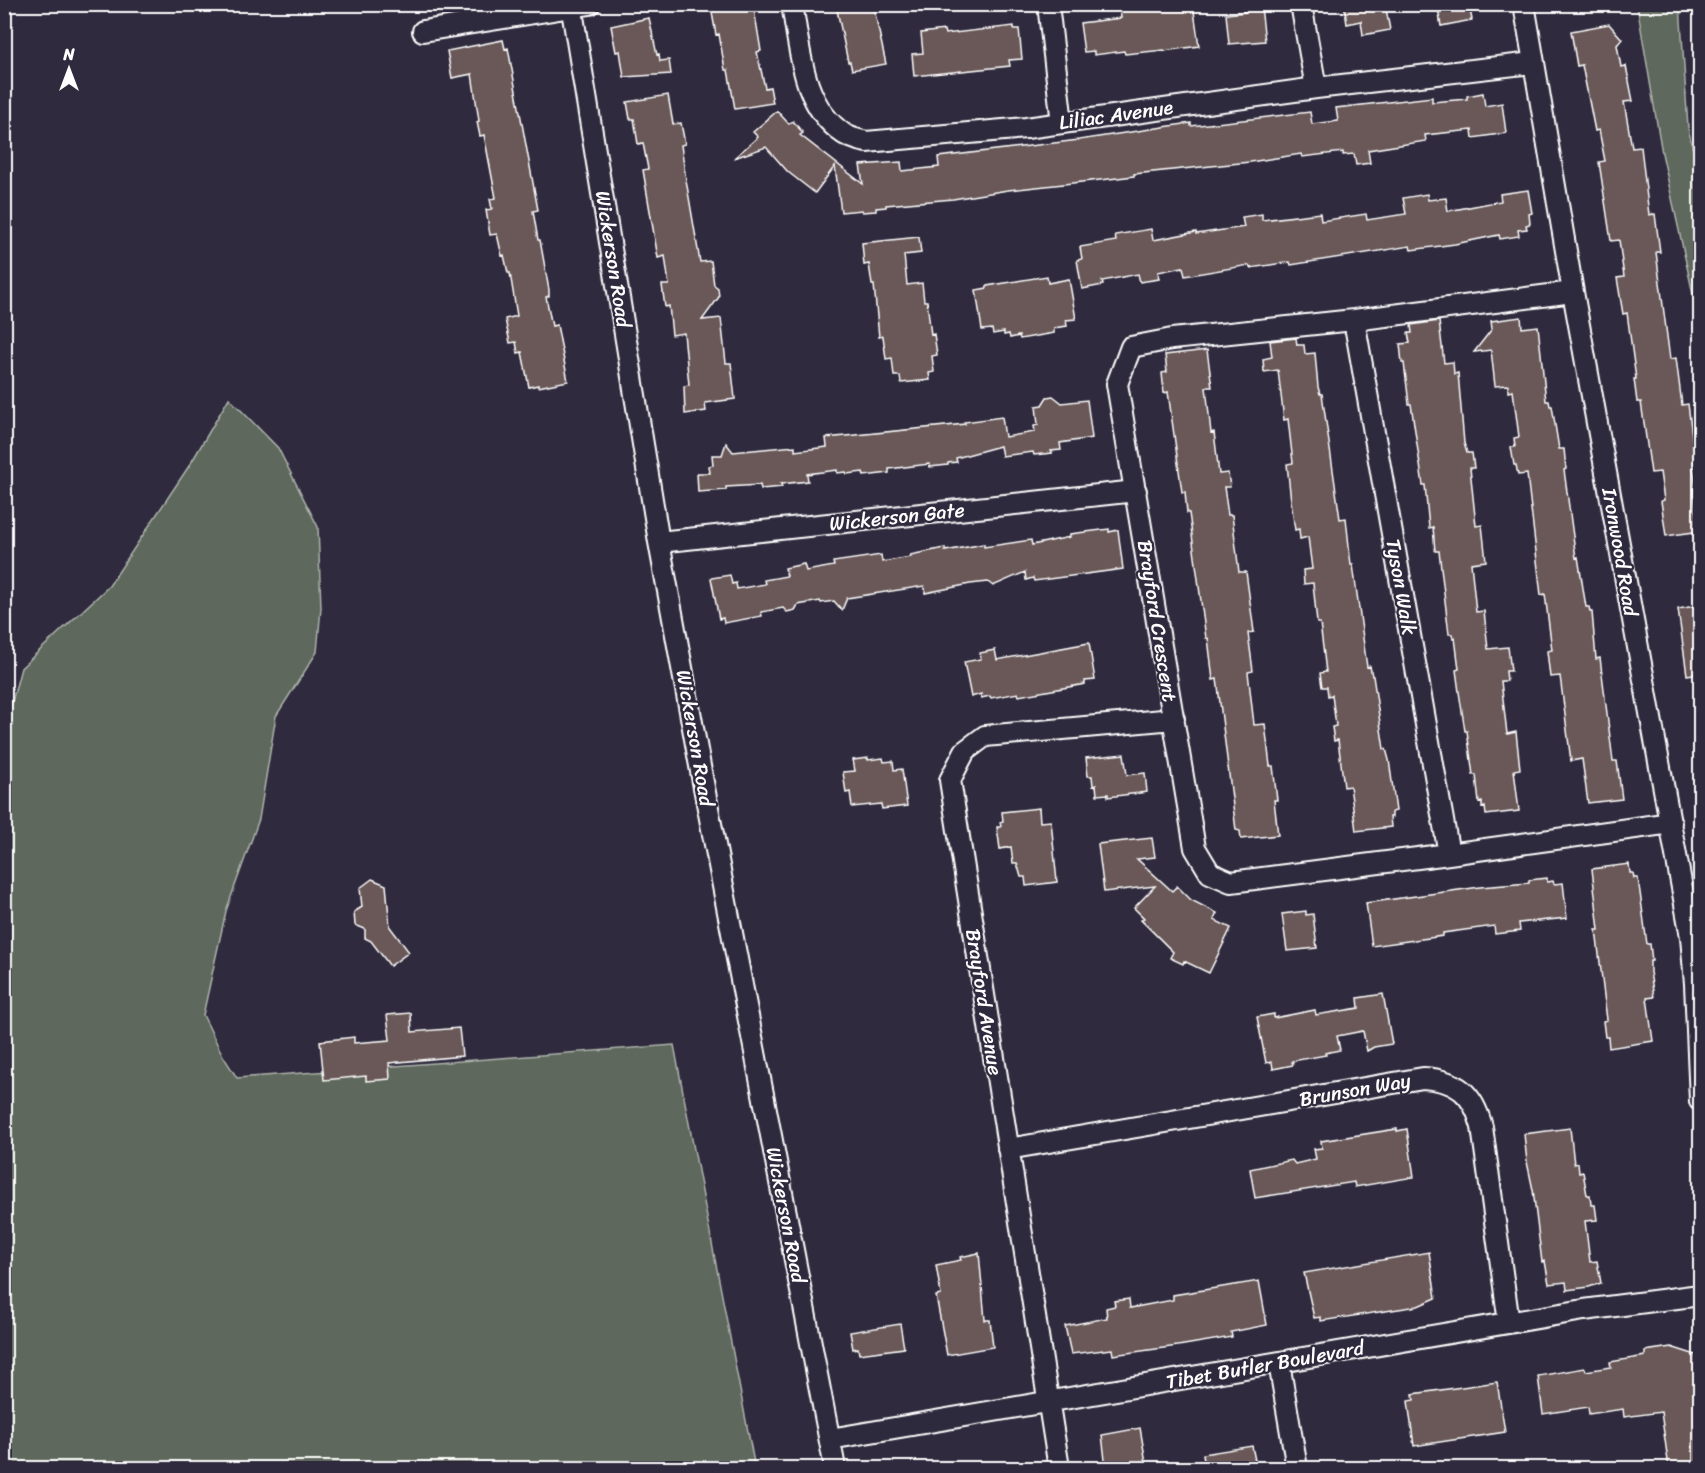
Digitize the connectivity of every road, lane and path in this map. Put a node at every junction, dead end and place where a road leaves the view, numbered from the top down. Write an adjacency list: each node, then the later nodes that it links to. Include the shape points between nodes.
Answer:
1 (792, 4): 9 (street, Liliac Avenue, via 803,69 814,102 829,122 846,135 866,142)
2 (1048, 4): 9 (street)
3 (1301, 4): 8 (street)
4 (1524, 4): 7 (street, Ironwood Road)
5 (578, 6): 6 (street); 13 (street, Wickerson Road)
6 (423, 31)
7 (1533, 63): 8 (street, Liliac Avenue); 10 (street, Ironwood Road)
8 (1316, 88): 9 (street, Liliac Avenue)
9 (1062, 123)
10 (1572, 292): 11 (street, Brayford Crescent); 15 (street, Ironwood Road)
11 (1354, 320): 12 (street, Brayford Crescent, via 1172,339 1131,347 1117,384); 16 (street, Tyson Walk)
12 (1136, 491): 13 (street, Wickerson Gate); 14 (street, Brayford Crescent)
13 (659, 542): 25 (street, Wickerson Road)
14 (1174, 719): 16 (street, Brayford Crescent, via 1195,848 1210,873 1232,882); 18 (street, Brayford Avenue, via 986,736 965,751 950,780)
15 (1671, 823): 16 (street, Brayford Crescent); 17 (street, Ironwood Road, via 1691,937)
16 (1449, 854)
17 (1701, 1101)
18 (1008, 1149): 22 (street, Brunson Way, via 1423,1078 1439,1079 1455,1085 1478,1110); 24 (street, Brayford Avenue)
19 (1701, 1284): 20 (street)
20 (1700, 1295): 21 (street); 22 (street, Tibet Butler Boulevard)
21 (1701, 1300)
22 (1509, 1323): 23 (street, Tibet Butler Boulevard)
23 (1279, 1363): 24 (street, Tibet Butler Boulevard); 28 (street)
24 (1048, 1402): 25 (street, Tibet Butler Boulevard); 27 (street, Brayford Avenue)
25 (830, 1439): 26 (street, Wickerson Road)
26 (835, 1468)
27 (1059, 1468)
28 (1297, 1468)

